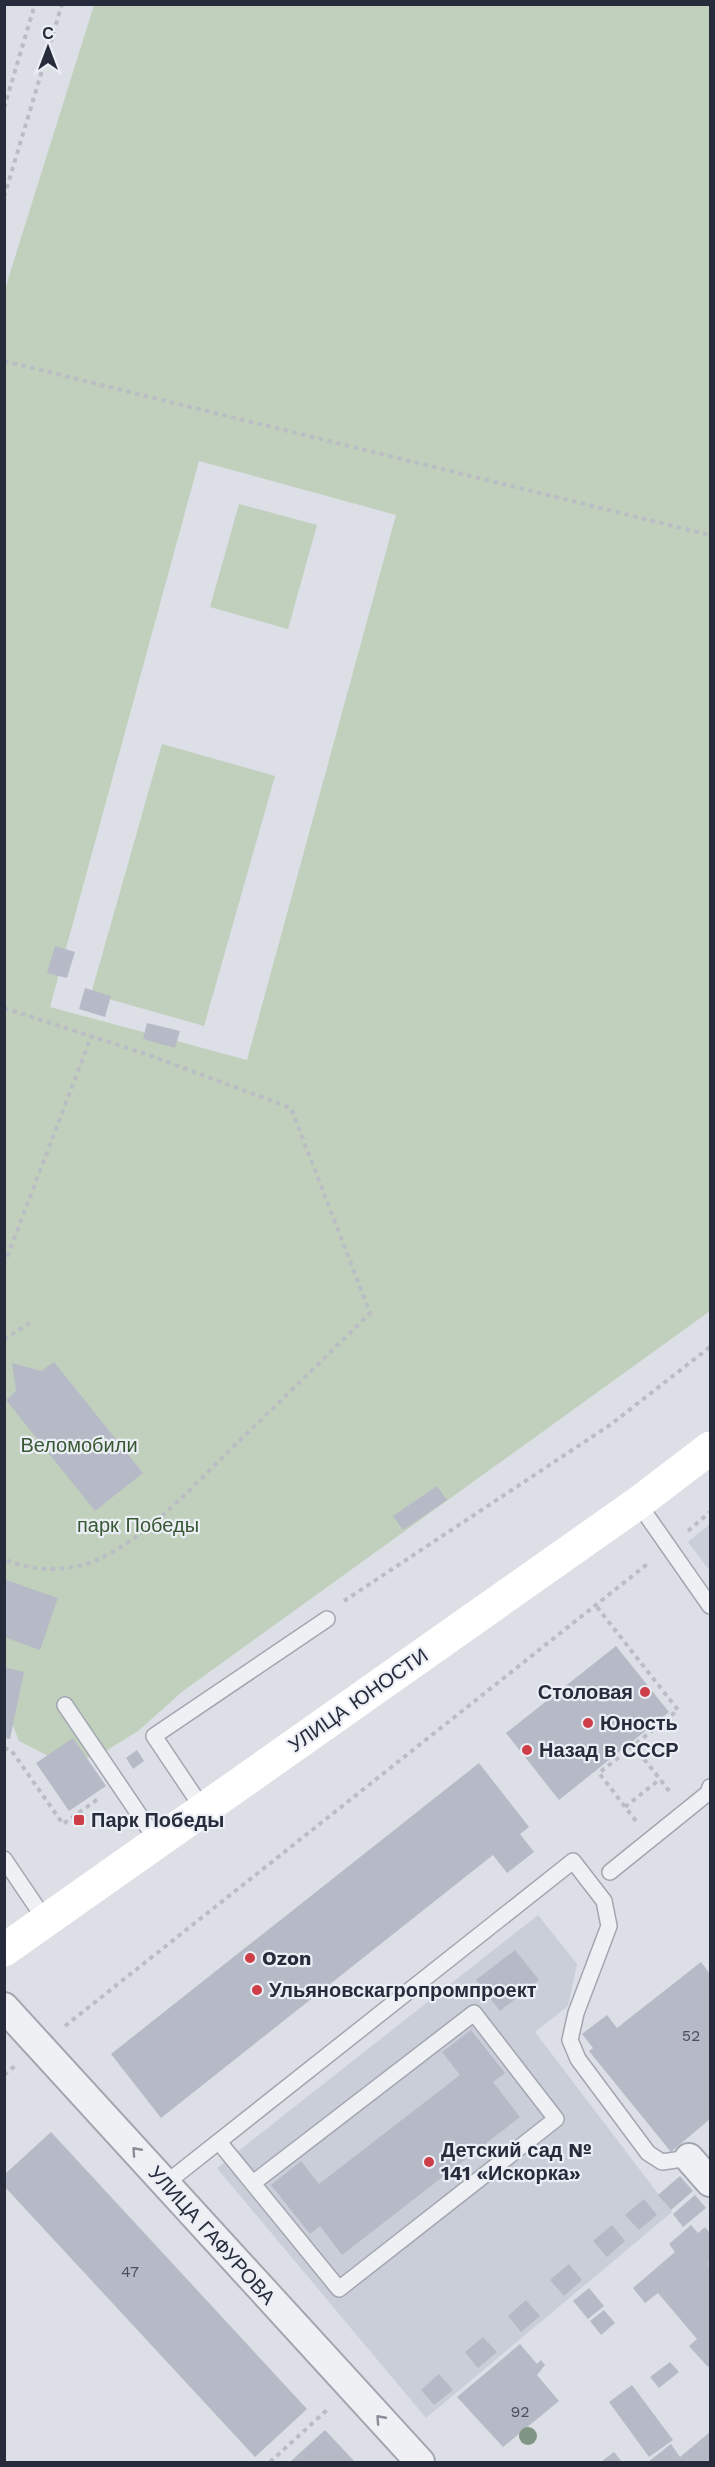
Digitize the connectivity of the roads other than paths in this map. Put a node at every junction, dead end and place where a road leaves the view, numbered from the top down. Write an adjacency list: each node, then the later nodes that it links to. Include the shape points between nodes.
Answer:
1 (711, 1448): 2 (main road, УЛИЦА ЮНОСТИ)
2 (638, 1503): 3 (lane); 7 (main road, УЛИЦА ЮНОСТИ)
3 (711, 1606)
4 (327, 1619): 7 (lane, via 154,1736)
5 (65, 1705): 8 (lane)
6 (711, 1787): 10 (lane)
7 (203, 1809): 8 (main road, УЛИЦА ЮНОСТИ)
8 (157, 1841): 11 (main road, УЛИЦА ЮНОСТИ)
9 (4, 1859): 11 (lane)
10 (610, 1872)
11 (45, 1920): 12 (main road, УЛИЦА ЮНОСТИ)
12 (4, 1950)
13 (4, 2007): 18 (street, УЛИЦА ГАФУРОВА, one-way to 13)
14 (219, 2142): 15 (lane, via 573,1861 604,1901 609,1926 576,2013 570,2040 578,2059 648,2153 662,2162); 17 (lane); 18 (lane)
15 (689, 2158): 16 (street)
16 (711, 2182)
17 (253, 2183): 17 (lane, via 339,2289 556,2120 474,2013)
18 (165, 2184): 19 (street, УЛИЦА ГАФУРОВА, one-way to 18)
19 (420, 2463)

